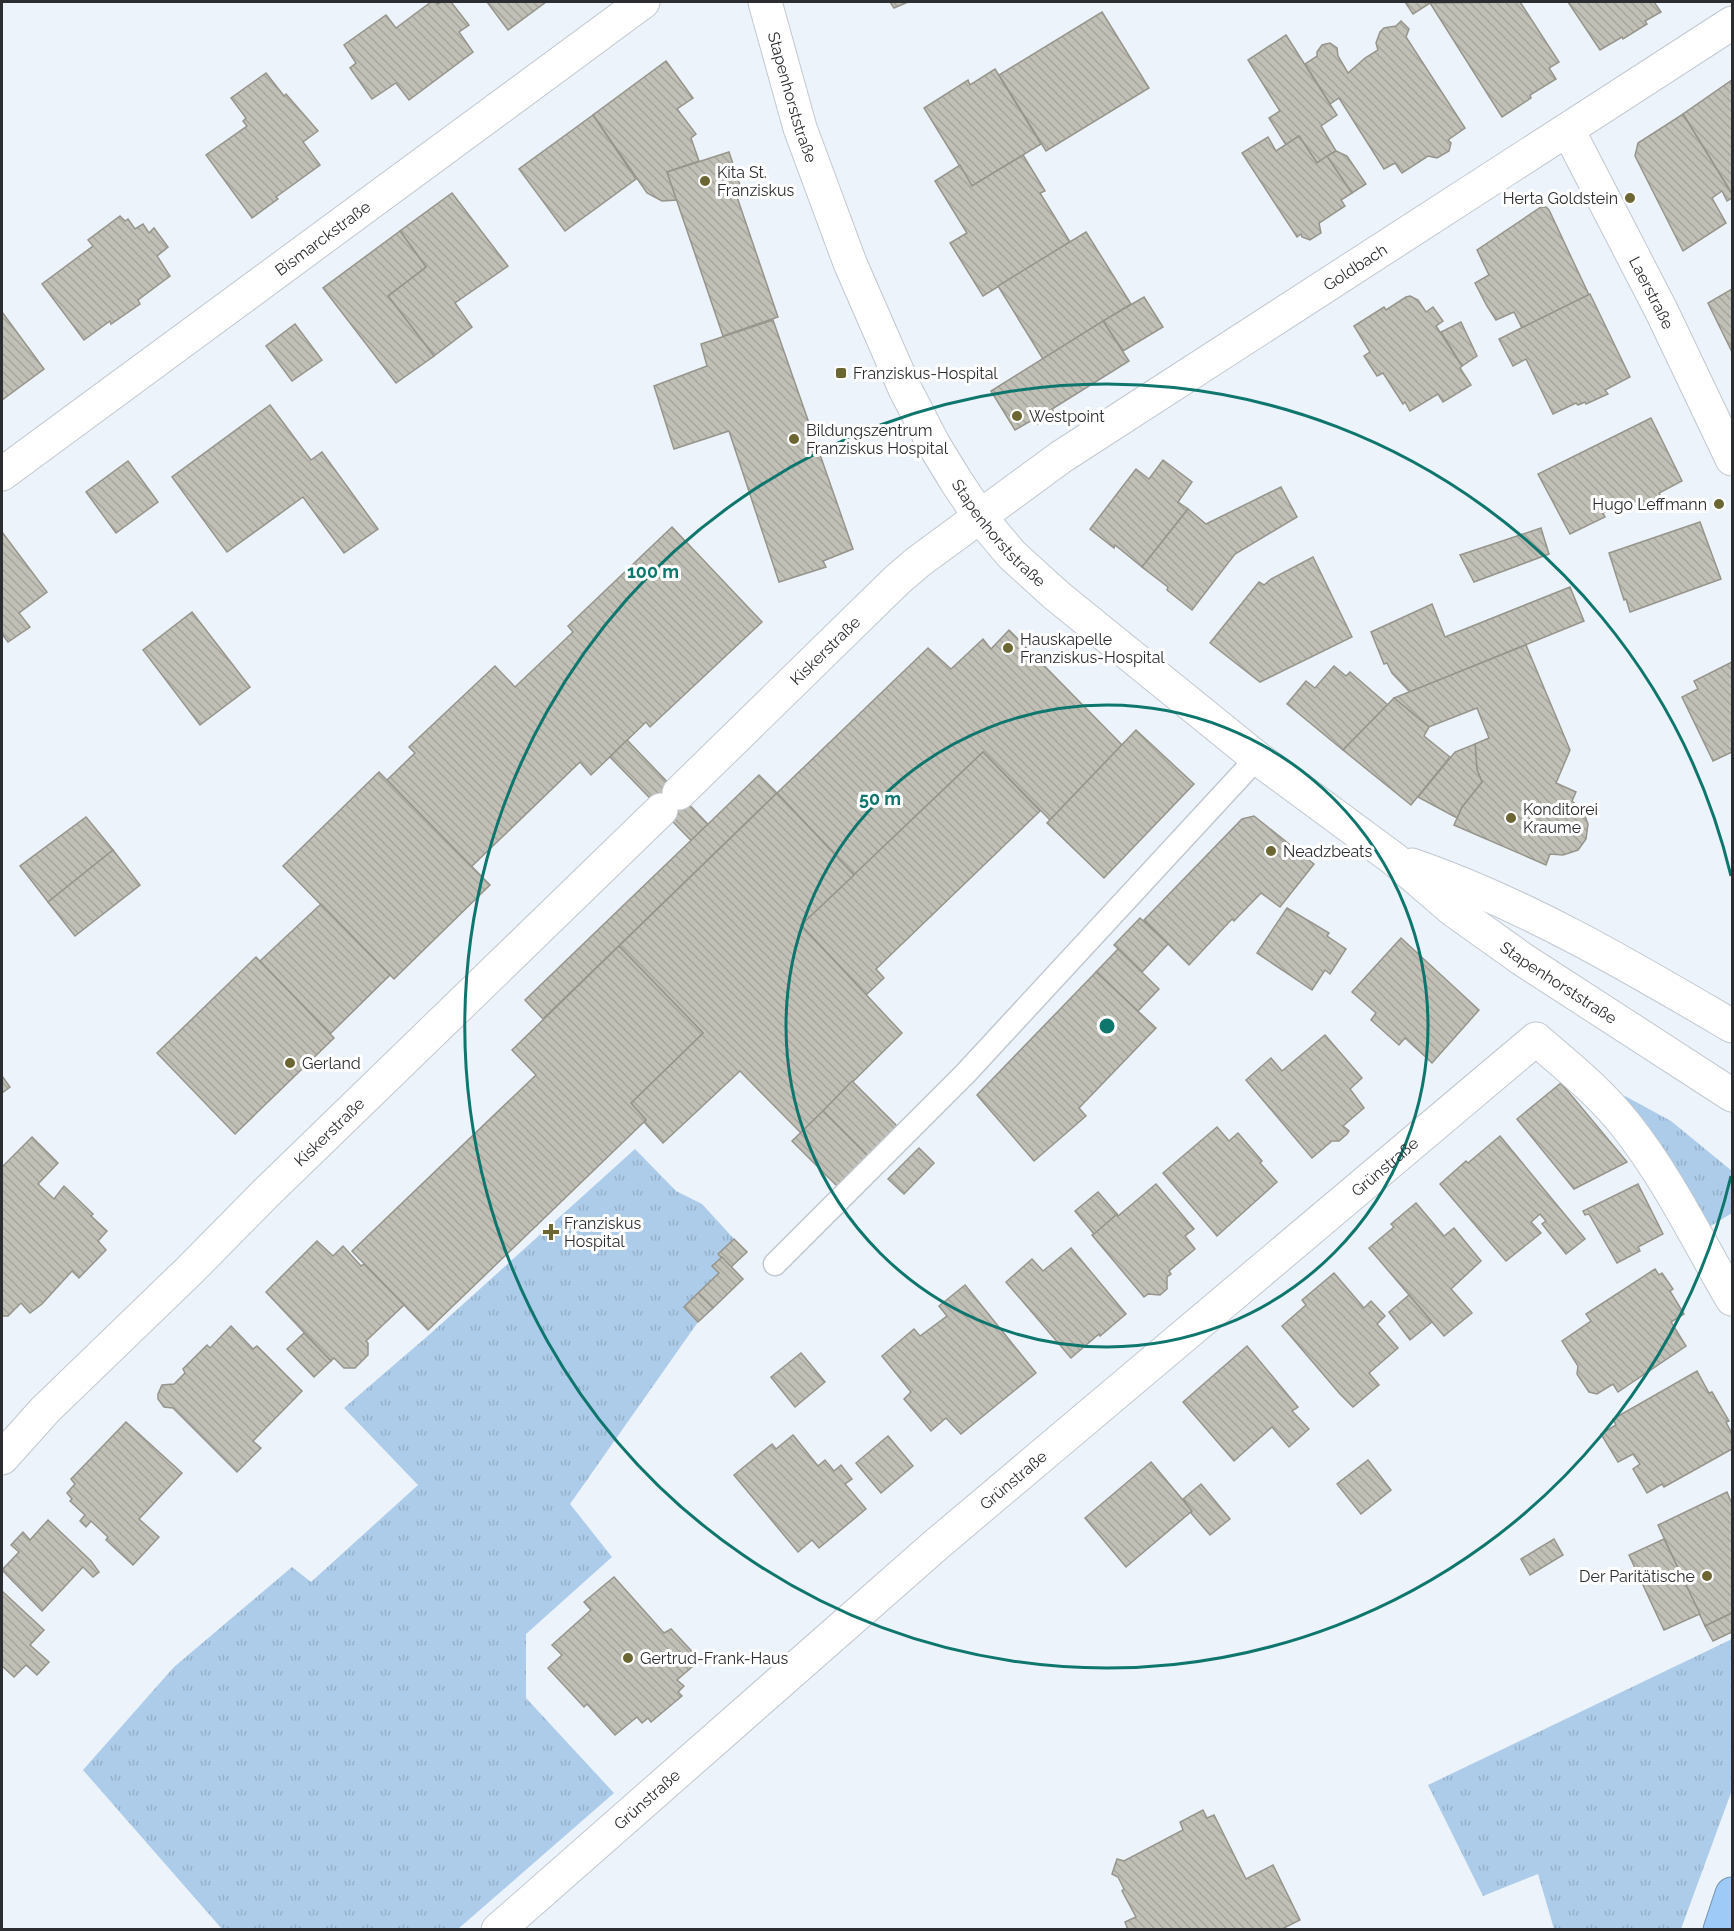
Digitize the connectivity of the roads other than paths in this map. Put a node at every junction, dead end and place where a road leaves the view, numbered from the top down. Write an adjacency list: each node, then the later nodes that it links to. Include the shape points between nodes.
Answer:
1 (643, 2): 6 (street, Bismarckstraße)
2 (765, 2): 7 (street, Stapenhorststraße, via 800,128 850,263 905,389 934,445)
3 (1732, 23): 4 (street, Goldbach)
4 (1568, 130): 5 (street, Laerstraße); 7 (street, Goldbach, via 1061,457)
5 (1732, 459)
6 (2, 474)
7 (980, 517): 8 (street, Stapenhorststraße, via 1039,580); 14 (street, Kiskerstraße, via 897,580 265,1194 45,1410)
8 (1257, 758): 9 (street, Stapenhorststraße); 12 (lane, via 964,1074)
9 (1394, 859): 10 (street, Stapenhorststraße, via 1499,900 1659,983); 11 (street, Stapenhorststraße, via 1452,909 1522,959)
10 (1732, 1026)
11 (1732, 1095)
12 (775, 1264)
13 (1732, 1299): 16 (street, Grünstraße, via 1656,1166 1624,1123 1587,1082 1536,1039 937,1544)
14 (2, 1458)
15 (1732, 1894): 17 (highway)
16 (498, 1929)
17 (1720, 1929)

